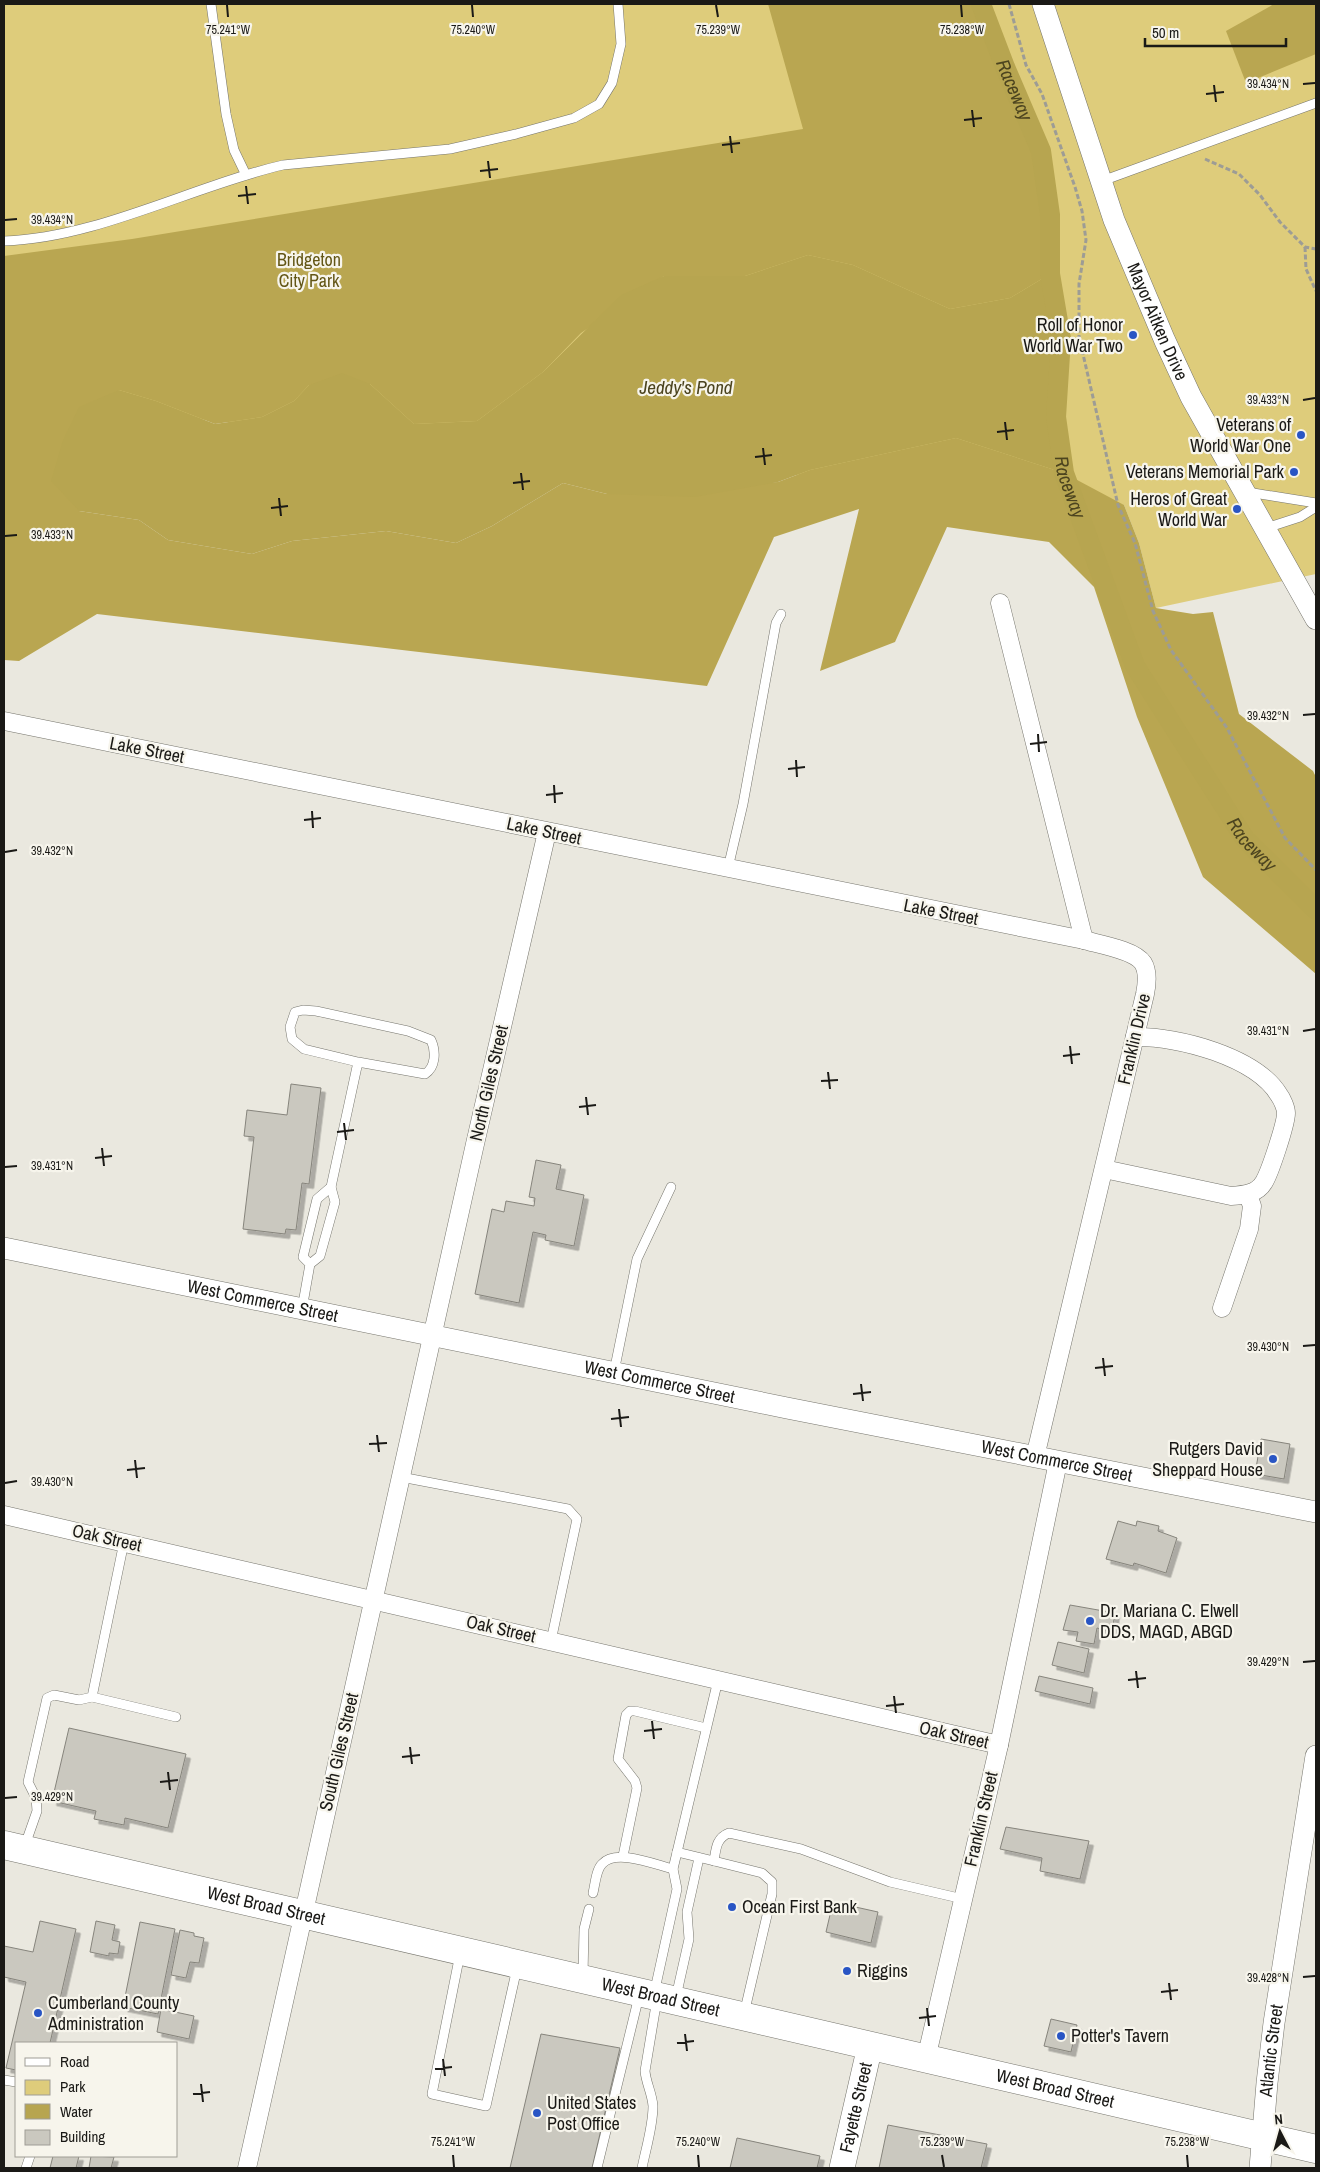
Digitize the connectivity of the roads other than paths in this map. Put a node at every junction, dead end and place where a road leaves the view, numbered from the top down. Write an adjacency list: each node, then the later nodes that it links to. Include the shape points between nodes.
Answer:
1 (211, 4): 5 (lane, via 226,114 234,150)
2 (618, 4): 5 (lane, via 621,44 612,83 599,104 574,118 450,149 283,165)
3 (1043, 4): 6 (street, Mayor Aitken Drive)
4 (1316, 103): 6 (lane)
5 (246, 175): 7 (lane, via 67,232)
6 (1101, 181): 8 (street, Mayor Aitken Drive, via 1114,220 1191,397)
7 (4, 241)
8 (1246, 492): 9 (lane); 11 (street, Mayor Aitken Drive)
9 (1316, 503)
10 (1316, 508): 11 (lane)
11 (1266, 528): 14 (street, Mayor Aitken Drive)
12 (1000, 603): 18 (street)
13 (781, 614): 17 (lane, via 776,623)
14 (1316, 619)
15 (4, 721): 16 (street, Lake Street)
16 (547, 832): 17 (street, Lake Street); 31 (street, North Giles Street)
17 (728, 868): 18 (street, Lake Street)
18 (1084, 940): 19 (street, Franklin Drive, via 1112,947 1142,961 1147,983)
19 (1135, 1037): 21 (street, Franklin Drive); 24 (street, via 1167,1040 1218,1053 1259,1072 1280,1096 1286,1112 1275,1154 1264,1183)
20 (358, 1062): 20 (lane, via 425,1074 434,1062 434,1047 431,1040 408,1031 316,1011 295,1012 290,1027 292,1039 304,1049); 22 (lane)
21 (1104, 1169): 24 (street, via 1231,1196); 33 (street, Franklin Drive)
22 (331, 1187): 25 (lane, via 317,1199); 26 (lane, via 335,1202)
23 (671, 1187): 32 (lane, via 637,1259)
24 (1248, 1195): 29 (street, via 1252,1206 1249,1229)
25 (309, 1233): 26 (lane); 28 (lane, via 303,1257)
26 (326, 1236): 28 (lane, via 320,1256)
27 (4, 1248): 30 (street, West Commerce Street)
28 (310, 1264): 30 (lane)
29 (1222, 1308)
30 (302, 1309): 31 (street, West Commerce Street)
31 (432, 1336): 32 (street, West Commerce Street); 35 (street, South Giles Street)
32 (614, 1373): 33 (street, West Commerce Street)
33 (1035, 1457): 34 (street, West Commerce Street)
34 (1058, 1462): 36 (street, West Commerce Street); 45 (street, Franklin Street)
35 (401, 1477): 39 (street, South Giles Street); 40 (lane, via 568,1509 577,1519)
36 (1316, 1512)
37 (4, 1515): 38 (street, Oak Street)
38 (124, 1542): 39 (street, Oak Street); 42 (lane)
39 (373, 1600): 40 (street, Oak Street); 56 (street, South Giles Street)
40 (551, 1641): 41 (street, Oak Street)
41 (718, 1680): 44 (lane); 45 (street, Oak Street)
42 (92, 1697): 43 (lane); 47 (lane, via 79,1700 54,1695 47,1698 28,1782 36,1798 37,1811)
43 (176, 1718)
44 (706, 1728): 48 (lane); 49 (lane, via 635,1711 626,1715 618,1759 637,1788)
45 (999, 1745): 54 (street, Franklin Street)
46 (1316, 1756): 64 (street, Atlantic Street, via 1274,2023)
47 (14, 1847): 56 (highway, West Broad Street)
48 (677, 1852): 50 (lane); 52 (lane)
49 (623, 1856): 52 (lane); 53 (lane, via 602,1863)
50 (699, 1858): 51 (lane); 60 (lane, via 687,1912 689,1939)
51 (714, 1861): 54 (lane, via 718,1840 729,1833 801,1849 890,1882); 61 (lane, via 762,1873 772,1882 772,1894)
52 (673, 1869): 60 (lane, via 678,1890)
53 (593, 1893)
54 (963, 1899): 63 (street, Franklin Street)
55 (589, 1909): 59 (lane, via 584,1929)
56 (303, 1915): 57 (highway, West Broad Street); 66 (street, South Giles Street)
57 (461, 1951): 58 (highway, West Broad Street); 58 (lane, via 432,2094 486,2106)
58 (518, 1965): 59 (highway, West Broad Street)
59 (583, 1980): 60 (highway, West Broad Street)
60 (656, 1997): 61 (highway, West Broad Street); 67 (lane); 68 (lane, via 645,2071 653,2108)
61 (743, 2017): 62 (highway, West Broad Street)
62 (870, 2046): 63 (highway, West Broad Street); 69 (main road, Fayette Street)
63 (926, 2059): 64 (highway, West Broad Street)
64 (1263, 2136): 65 (highway, West Broad Street); 70 (street, Atlantic Street)
65 (1316, 2149)
66 (247, 2168)
67 (597, 2168)
68 (642, 2168)
69 (842, 2168)
70 (1260, 2168)

